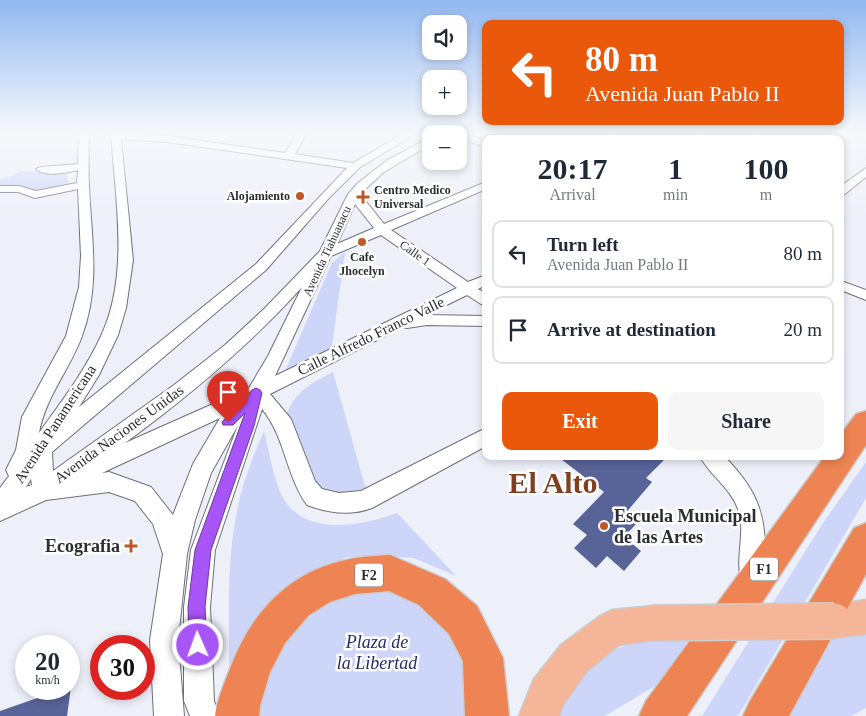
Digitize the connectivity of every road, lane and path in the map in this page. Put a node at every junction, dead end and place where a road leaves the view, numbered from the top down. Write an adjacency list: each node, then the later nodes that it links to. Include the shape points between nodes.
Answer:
1 (118, 165): 28 (street, Avenida Panamericana, via 126,260 118,308 110,335 90,375)
2 (351, 165): 5 (street)
3 (385, 165): 15 (street, Avenida Tiahuanacu)
4 (84, 166): 6 (street, via 65,170); 10 (street, Avenida Panamericana)
5 (355, 166): 28 (street, via 261,267)
6 (40, 169)
7 (866, 171): 9 (street)
8 (844, 178): 9 (street)
9 (854, 181): 11 (street); 14 (street)
10 (83, 185): 13 (street, via 35,195 19,189); 33 (street, Avenida Panamericana, via 88,256 86,287 74,336 32,417 26,450)
11 (866, 185)
12 (482, 187): 16 (street)
13 (0, 189)
14 (844, 189)
15 (354, 194): 16 (street, Calle 1); 17 (street, Avenida Tiahuanacu)
16 (381, 229): 17 (street); 20 (street, Calle 1)
17 (325, 254): 25 (street, Avenida Tiahuanacu); 32 (street, Avenida Naciones Unidas, via 270,313 217,360 120,436)
18 (482, 281): 20 (street, Calle Alfredo Franco Valle)
19 (844, 286): 21 (street)
20 (467, 289): 22 (street, Calle 1); 24 (street, Calle Alfredo Franco Valle)
21 (866, 295)
22 (482, 298)
23 (482, 321): 24 (street, via 426,320)
24 (394, 325): 25 (street, Calle Alfredo Franco Valle)
25 (256, 393): 27 (street, via 280,419 306,486 315,498 339,504 364,501); 32 (street, Avenida Naciones Unidas); 35 (street, via 228,422 201,471 183,520); 39 (street, via 203,550 197,607 200,701)
26 (866, 422): 29 (highway, F1)
27 (482, 438)
28 (41, 449): 32 (street); 33 (street, Avenida Panamericana)
29 (844, 454)
30 (714, 460): 36 (street, via 730,475 750,509 754,551)
31 (840, 460): 36 (highway, F1)
32 (43, 490): 33 (street, Avenida Naciones Unidas); 35 (street, via 109,482 143,494 163,518)
33 (0, 507)
34 (866, 540): 44 (highway)
35 (175, 554): 38 (street, via 164,640)
36 (751, 587): 43 (highway, F1)
37 (850, 619): 42 (main road, bridge, via 652,623 612,628 574,658 548,693)
38 (169, 716)
39 (205, 716)
40 (238, 716): 41 (highway, F2, via 238,706 252,666 271,629 296,602 330,583 355,576 390,573 432,592 463,620 483,658)
41 (487, 716)
42 (538, 716)
43 (661, 716)
44 (765, 716)

